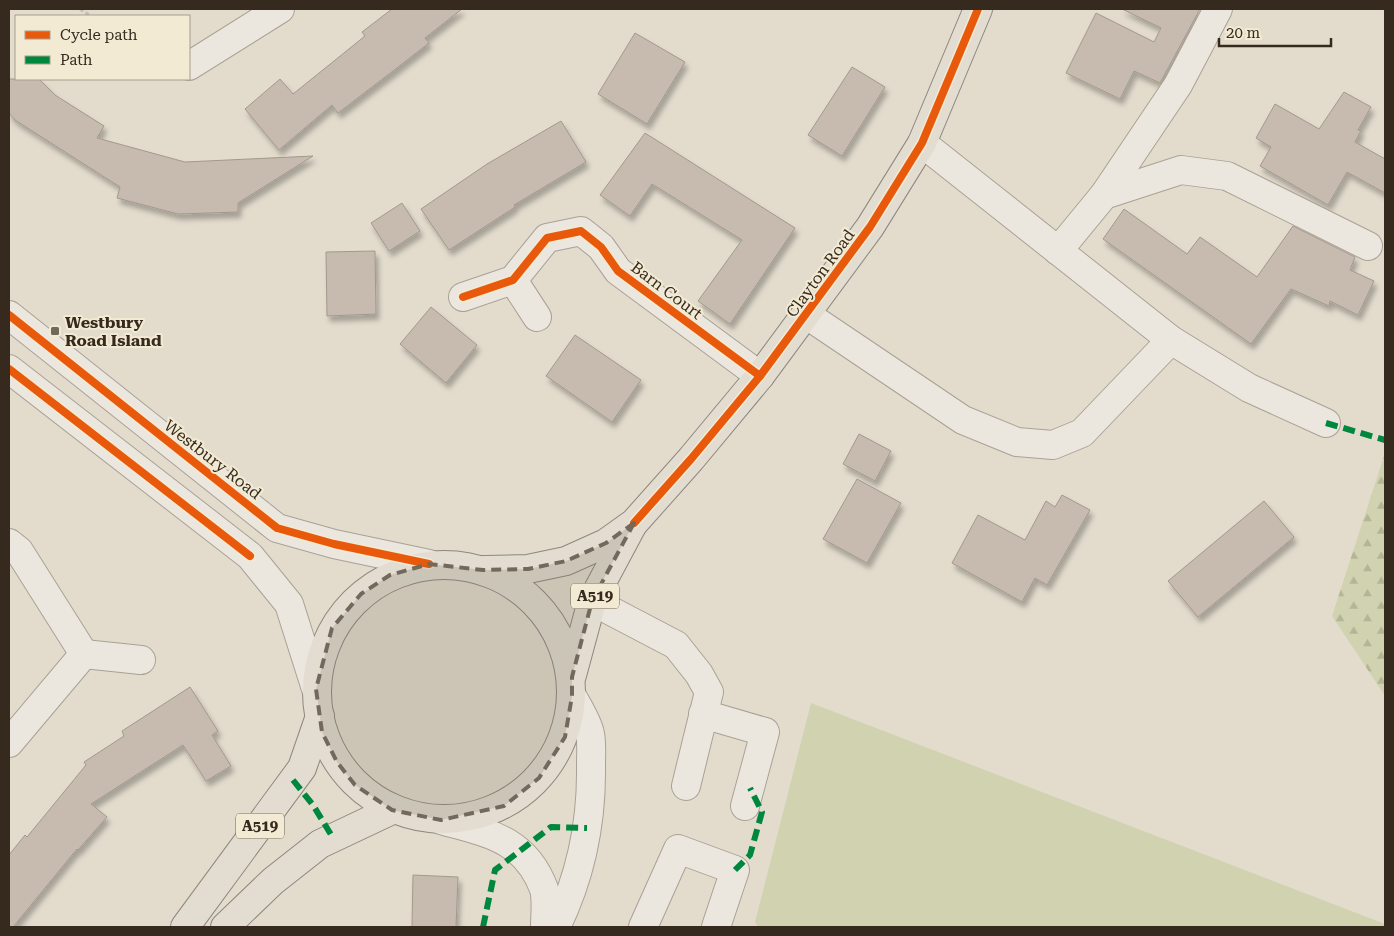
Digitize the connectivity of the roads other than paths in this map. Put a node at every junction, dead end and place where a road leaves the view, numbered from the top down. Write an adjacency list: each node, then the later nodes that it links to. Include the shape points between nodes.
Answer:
1 (280, 9): 4 (street)
2 (978, 9): 5 (main road, Clayton Road / A519)
3 (1218, 9): 6 (street, via 1178,85)
4 (190, 65)
5 (922, 143): 8 (street); 12 (main road, Clayton Road / A519, via 870,227)
6 (1104, 195): 7 (street, via 1181,170 1226,176); 8 (street)
7 (1368, 246)
8 (1058, 251): 14 (street)
9 (513, 280): 10 (street); 13 (street); 16 (street, Barn Court, via 547,238 581,231 601,247 618,271)
10 (463, 298)
11 (9, 315): 20 (street, Westbury Road, via 277,528 334,544)
12 (807, 315): 14 (street, via 963,420 1017,442 1053,445 1082,433); 16 (main road, Clayton Road / A519)
13 (537, 316)
14 (1171, 340): 17 (street, via 1249,388)
15 (9, 369): 26 (street, via 250,556 289,604)
16 (760, 376): 18 (main road, Clayton Road / A519)
17 (1326, 423)
18 (634, 523): 21 (main road, Clayton Road / A519, via 606,542 566,562 528,569); 22 (main road, Clayton Road / A519)
19 (9, 543): 23 (street, via 19,551)
20 (430, 564): 21 (main road, Clayton Road / A519, via 459,564); 26 (main road, Clayton Road / A519, via 390,575 359,596 332,628)
21 (484, 570): 25 (main road, Clayton Road / A519, via 502,578 541,608 561,640)
22 (592, 601): 25 (main road, Clayton Road / A519); 27 (street, via 676,645 709,692)
23 (84, 654): 24 (street); 29 (street)
24 (141, 660)
25 (572, 686): 33 (main road, Clayton Road / A519, via 565,737 539,778 504,806); 37 (street, via 590,733 591,783 581,865 572,895)
26 (316, 688): 28 (main road, Clayton Road / A519)
27 (704, 714): 30 (street); 31 (street, via 765,732)
28 (320, 716): 32 (main road, Clayton Road / A519, via 322,732 337,762 355,785); 34 (main road, Clayton Road / A519, via 302,768)
29 (9, 743)
30 (686, 786)
31 (745, 806)
32 (392, 810): 33 (main road, Clayton Road / A519); 35 (main road, via 320,844 272,881)
33 (441, 820): 36 (street, via 496,835 530,863 544,890)
34 (185, 927)
35 (225, 927)
36 (546, 927)
37 (556, 927)
38 (643, 927): 39 (street, via 678,849 735,870)
39 (716, 927)

